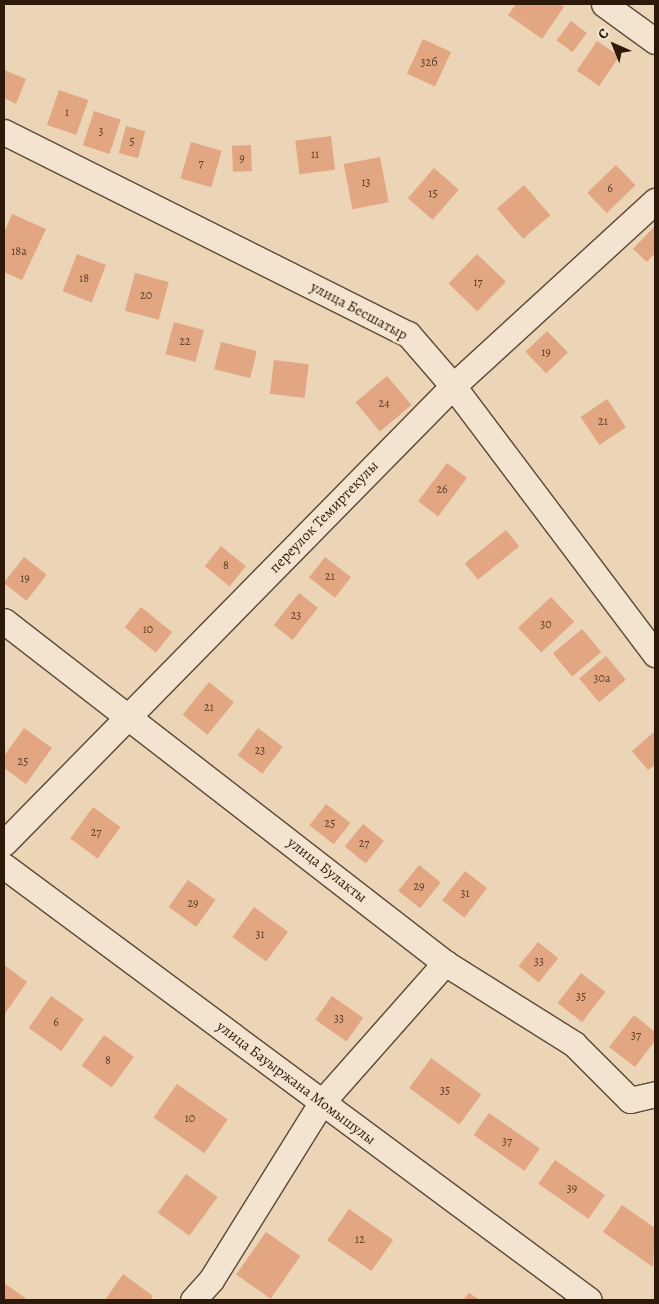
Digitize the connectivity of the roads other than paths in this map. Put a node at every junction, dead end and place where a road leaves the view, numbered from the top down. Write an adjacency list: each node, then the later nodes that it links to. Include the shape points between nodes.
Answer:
1 (604, 4): 2 (street)
2 (655, 41)
3 (4, 132): 5 (street, улица Бесшатыр, via 408,334)
4 (655, 202): 5 (street, переулок Темиртекулы)
5 (453, 386): 7 (street, улица Бесшатыр); 8 (street, переулок Темиртекулы)
6 (4, 621): 8 (street, улица Булакты)
7 (655, 654)
8 (129, 716): 9 (street, переулок Темиртекулы); 11 (street, улица Булакты)
9 (4, 843)
10 (4, 866): 13 (street, улица Бауыржана Момышулы)
11 (445, 963): 12 (street, улица Булакты, via 574,1044 630,1100); 13 (street)
12 (655, 1094)
13 (322, 1102): 14 (street, via 211,1280); 15 (street, улица Бауыржана Момышулы)
14 (194, 1300)
15 (589, 1300)

